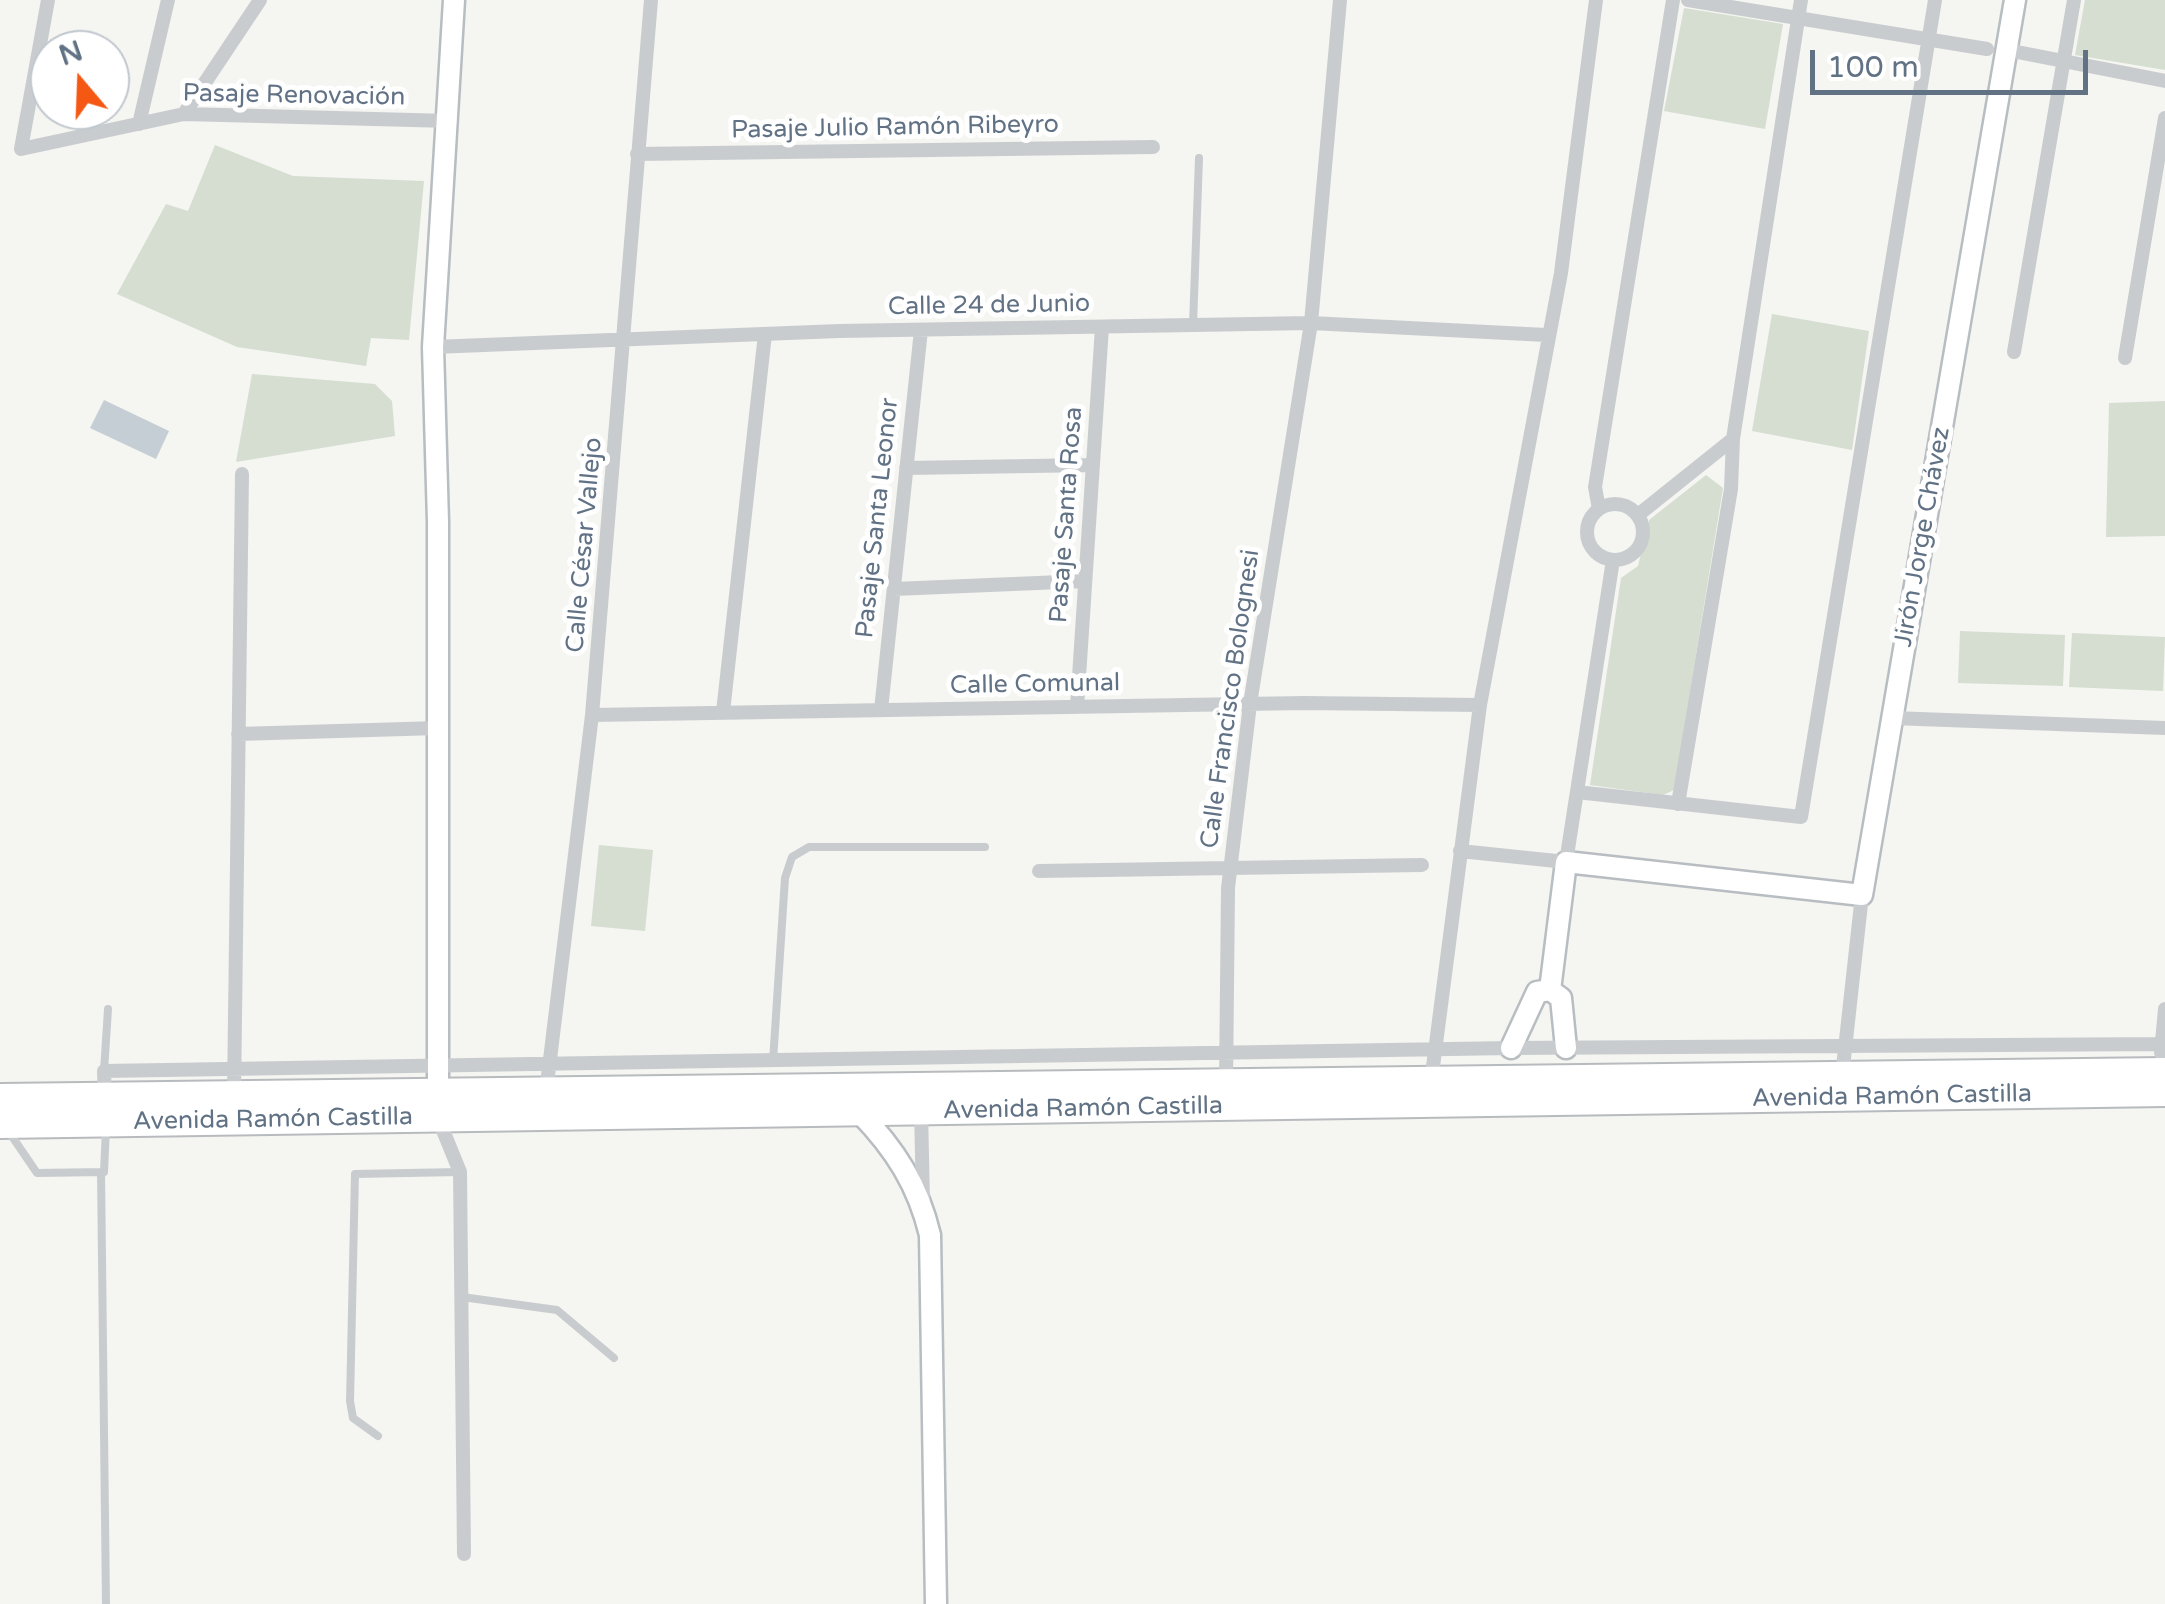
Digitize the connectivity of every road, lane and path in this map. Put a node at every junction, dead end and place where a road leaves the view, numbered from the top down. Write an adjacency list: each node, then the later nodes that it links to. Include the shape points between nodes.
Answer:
1 (48, 0): 22 (street, Pasaje Renovación, via 21,149)
2 (168, 0): 22 (street)
3 (260, 0): 19 (street)
4 (454, 0): 21 (street)
5 (651, 0): 24 (street, Calle César Vallejo)
6 (1340, 0): 26 (street, Calle Francisco Bolognesi)
7 (1596, 0): 31 (street, via 1561,273)
8 (1674, 0): 40 (street, via 1595,487)
9 (1688, 0): 14 (street)
10 (1802, 0): 14 (street)
11 (1935, 0): 15 (street)
12 (2016, 0): 16 (street, Jirón Jorge Chávez)
13 (2074, 0): 17 (street)
14 (1799, 16): 15 (street); 36 (street)
15 (1928, 39): 16 (street); 56 (street, via 1802,817)
16 (1997, 50): 17 (street); 51 (street, Jirón Jorge Chávez)
17 (2064, 63): 18 (street); 34 (street)
18 (2165, 81)
19 (184, 114): 21 (street, Pasaje Renovación); 22 (street, Pasaje Renovación)
20 (2165, 118): 35 (street)
21 (450, 121): 33 (street)
22 (138, 124)
23 (1153, 147): 24 (street, Pasaje Julio Ramón Ribeyro)
24 (637, 154): 32 (street, Calle César Vallejo)
25 (1200, 158): 27 (lane)
26 (1310, 323): 27 (street, Calle 24 de Junio); 31 (street, Calle 24 de Junio); 45 (street, Calle Francisco Bolognesi)
27 (1194, 325): 28 (street, Calle 24 de Junio)
28 (1102, 326): 29 (street, Calle 24 de Junio); 37 (street, Pasaje Santa Rosa)
29 (921, 330): 30 (street, Calle 24 de Junio); 38 (street, Pasaje Santa Leonor)
30 (765, 334): 32 (street, Calle 24 de Junio); 49 (street)
31 (1546, 335): 46 (street)
32 (626, 340): 33 (street, Calle 24 de Junio); 50 (street, Calle César Vallejo)
33 (433, 347): 52 (street)
34 (2014, 352)
35 (2126, 358)
36 (1733, 438): 41 (street); 56 (street, via 1732,489)
37 (1093, 465): 38 (street); 43 (street, Pasaje Santa Rosa)
38 (906, 468): 44 (street, Pasaje Santa Leonor)
39 (242, 474): 54 (street)
40 (1599, 508): 41 (street, via 1624,505); 42 (street, via 1588,522 1588,540 1597,554)
41 (1638, 515): 42 (street, via 1638,549)
42 (1613, 560): 55 (street)
43 (1085, 581): 44 (street); 47 (street, Pasaje Santa Rosa)
44 (894, 589): 48 (street, Pasaje Santa Leonor)
45 (1250, 704): 46 (street, Calle Comunal); 47 (street, Calle Comunal); 61 (street, Calle Francisco Bolognesi)
46 (1480, 705): 58 (street)
47 (1076, 706): 48 (street, Calle Comunal)
48 (881, 710): 49 (street, Calle Comunal)
49 (723, 712): 50 (street, Calle Comunal)
50 (592, 715): 77 (street, Calle César Vallejo)
51 (1892, 718): 53 (street); 63 (street, Jirón Jorge Chávez)
52 (438, 728): 54 (street); 81 (street)
53 (2165, 728)
54 (238, 734): 79 (street)
55 (1576, 792): 56 (street); 59 (street)
56 (1678, 804)
57 (985, 847): 74 (lane, via 809,847 792,858 785,878)
58 (1460, 851): 59 (street); 70 (street)
59 (1566, 862): 63 (street); 64 (street)
60 (1422, 865): 61 (street)
61 (1230, 869): 62 (street); 71 (street, Calle Francisco Bolognesi)
62 (1039, 870)
63 (1862, 895): 67 (street, Jirón Jorge Chávez)
64 (1550, 990): 68 (street, via 1536,992); 69 (street, via 1561,998)
65 (108, 1009): 82 (lane)
66 (2165, 1009): 72 (street)
67 (1843, 1046): 69 (street); 72 (street); 75 (street, Jirón Jorge Chávez)
68 (1511, 1048): 69 (street); 70 (street)
69 (1566, 1048): 76 (street)
70 (1432, 1052): 71 (street); 78 (street)
71 (1226, 1055): 73 (street); 80 (street, Calle Francisco Bolognesi)
72 (2163, 1065): 75 (highway, Avenida Ramón Castilla); 83 (highway, Avenida Ramón Castilla)
73 (1020, 1072): 74 (street); 80 (highway, Avenida Ramón Castilla); 83 (highway, Avenida Ramón Castilla)
74 (773, 1076): 77 (highway, Avenida Ramón Castilla); 83 (highway, Avenida Ramón Castilla)
75 (1842, 1076): 76 (highway, Avenida Ramón Castilla)
76 (1568, 1078): 78 (highway, Avenida Ramón Castilla)
77 (548, 1079): 81 (highway, Avenida Ramón Castilla)
78 (1431, 1082): 80 (highway, Avenida Ramón Castilla)
79 (234, 1083): 81 (highway, Avenida Ramón Castilla); 82 (highway, Avenida Ramón Castilla)
80 (1226, 1084)
81 (438, 1093): 82 (highway, Avenida Ramón Castilla); 84 (highway, Avenida Ramón Castilla); 87 (street)
82 (105, 1097): 85 (highway, Avenida Ramón Castilla); 86 (lane)
83 (920, 1100): 84 (highway, Avenida Ramón Castilla); 88 (street)
84 (860, 1112): 88 (street, via 902,1164)
85 (1, 1115): 86 (lane, via 36,1172)
86 (101, 1172): 93 (lane)
87 (460, 1172): 89 (street); 91 (lane, via 355,1174 350,1401 353,1418)
88 (922, 1204): 94 (street, via 930,1235)
89 (462, 1296): 90 (lane, via 558,1310); 92 (street)
90 (614, 1358)
91 (378, 1436)
92 (464, 1554)
93 (106, 1604)
94 (936, 1604)

